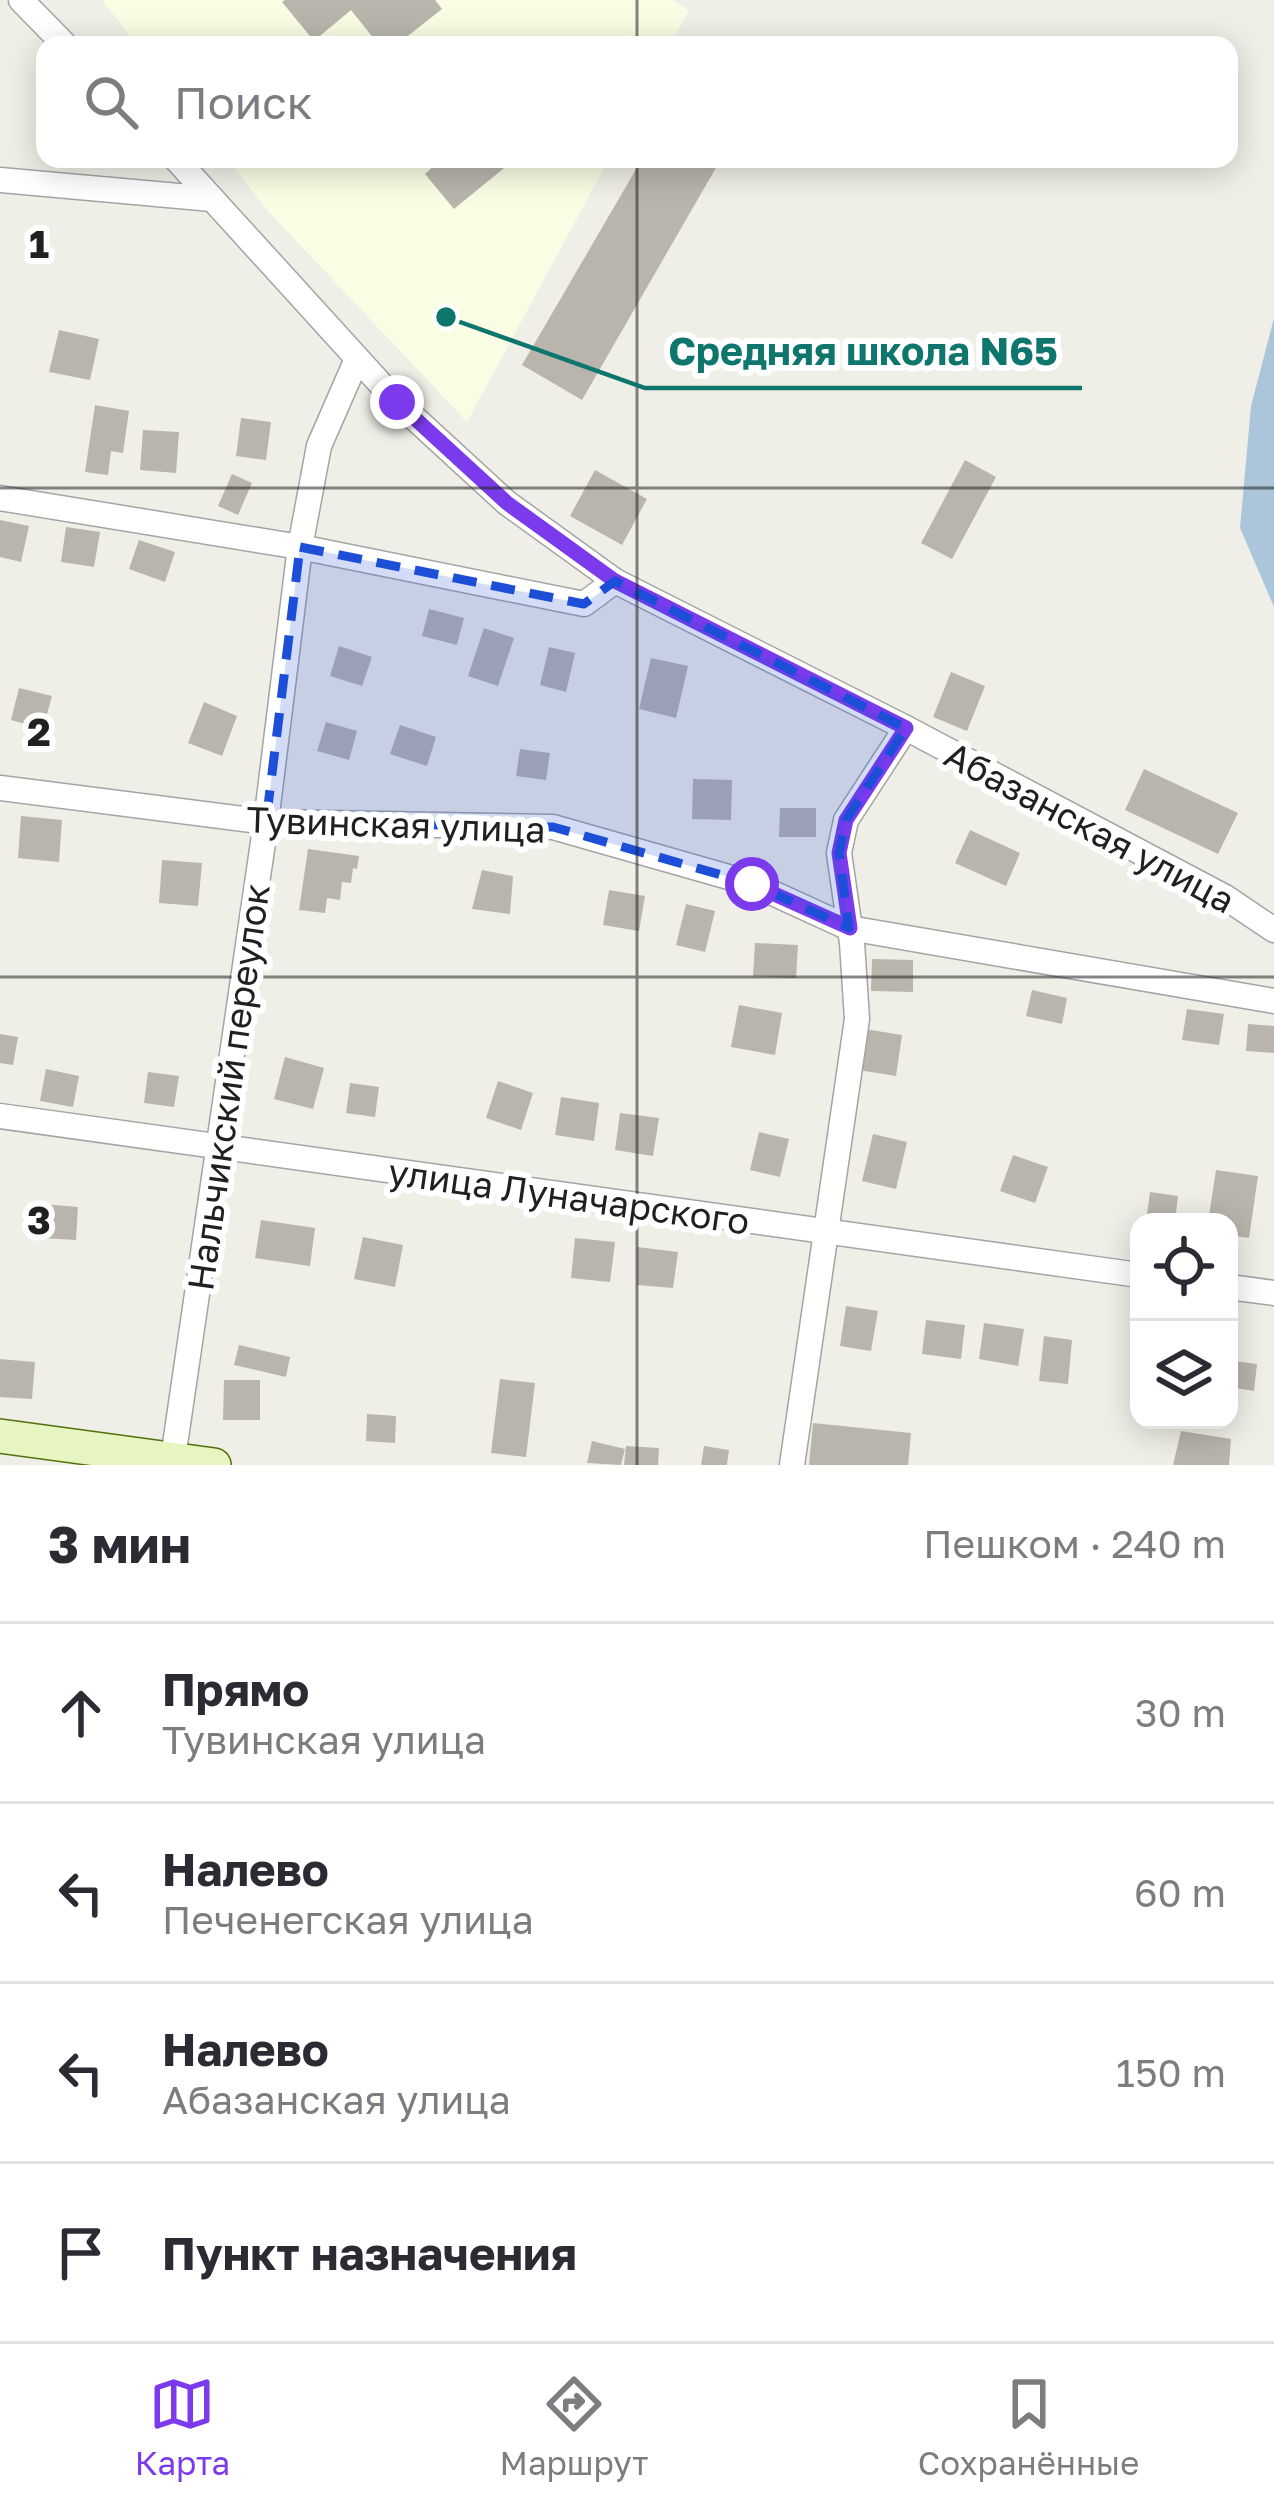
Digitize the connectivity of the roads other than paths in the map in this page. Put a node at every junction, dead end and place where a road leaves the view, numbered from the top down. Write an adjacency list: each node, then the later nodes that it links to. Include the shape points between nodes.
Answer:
1 (22, 0): 2 (street)
2 (56, 36)
3 (184, 168): 5 (street, Абазанская улица)
4 (0, 180): 5 (street)
5 (212, 199): 6 (street, Абазанская улица)
6 (357, 359): 8 (street, Нальчикский переулок, via 319,446); 9 (street, Абазанская улица, via 507,503)
7 (0, 498): 8 (street)
8 (300, 547): 9 (street, via 584,604); 12 (street, Нальчикский переулок)
9 (615, 581): 10 (street, Абазанская улица)
10 (906, 728): 13 (street, via 846,820 839,853); 14 (street, Абазанская улица)
11 (0, 788): 12 (street, Тувинская улица)
12 (266, 822): 13 (street, Тувинская улица, via 553,827 752,884); 17 (street, Нальчикский переулок)
13 (850, 928): 15 (street, Тувинская улица); 18 (street, via 857,1019)
14 (1274, 930)
15 (1274, 1000)
16 (0, 1116): 17 (street, улица Луначарского)
17 (220, 1147): 18 (street, улица Луначарского); 23 (street, Нальчикский переулок)
18 (825, 1232): 19 (street, улица Луначарского); 25 (street)
19 (1130, 1273)
20 (1238, 1288): 21 (street)
21 (1274, 1293)
22 (0, 1436): 23 (main road)
23 (173, 1462): 24 (main road)
24 (214, 1465)
25 (792, 1465)

